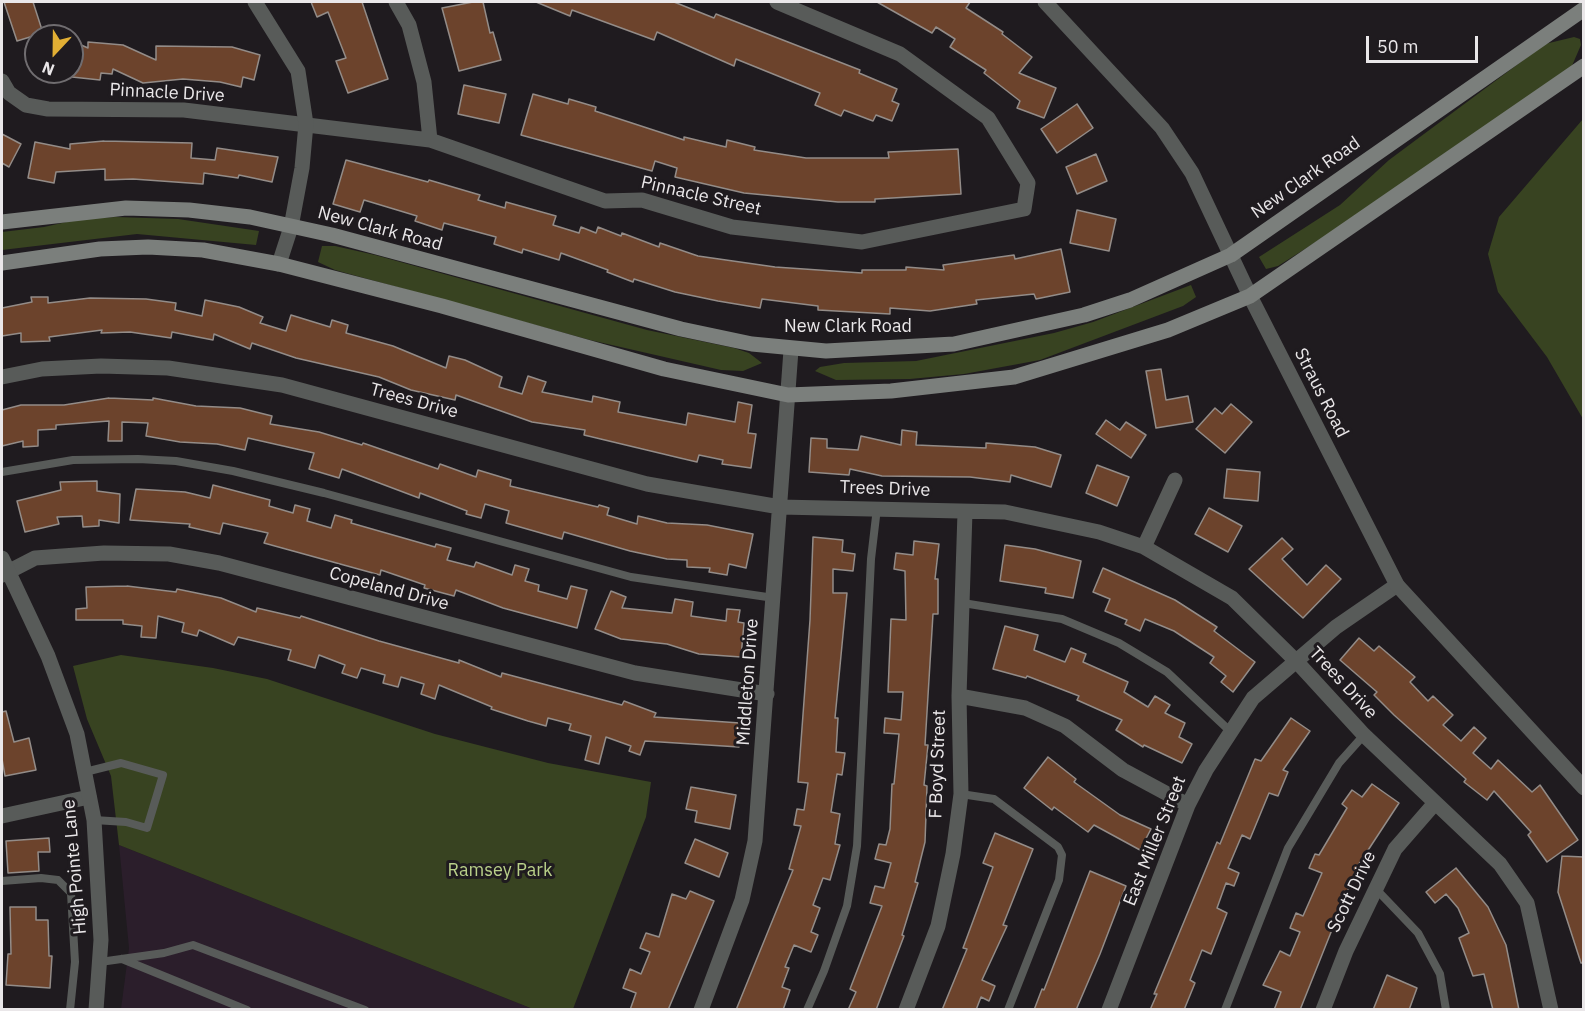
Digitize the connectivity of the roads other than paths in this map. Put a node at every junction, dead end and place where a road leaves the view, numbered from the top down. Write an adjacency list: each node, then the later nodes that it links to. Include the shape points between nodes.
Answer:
1 (255, 2): 8 (street, via 297,71)
2 (396, 2): 9 (street, via 409,25 424,82)
3 (777, 2): 9 (street, Pinnacle Street, via 900,54 988,118 1028,183 1024,209 862,242 732,227 642,200 605,201)
4 (1045, 2): 12 (street, Straus Road, via 1162,128 1192,173)
5 (1584, 9): 12 (main road, New Clark Road)
6 (1584, 66): 15 (main road)
7 (2, 81): 8 (street, Pinnacle Drive, via 9,93 26,105 48,109 184,110)
8 (306, 124): 9 (street, Pinnacle Street); 11 (street)
9 (430, 140)
10 (2, 222): 11 (main road, New Clark Road, via 136,208 250,217)
11 (291, 227): 14 (street); 16 (main road, New Clark Road, via 681,329)
12 (1231, 255): 15 (street, Straus Road); 16 (main road, New Clark Road, via 1130,300 990,338 893,348)
13 (2, 263): 14 (main road, via 99,249 148,247 204,250)
14 (279, 264): 18 (main road, via 664,369)
15 (1250, 296): 18 (main road, via 1168,330 1014,377 891,391); 26 (street, Straus Road)
16 (791, 350): 18 (street, Middleton Drive)
17 (2, 377): 21 (street, Trees Drive, via 42,369 168,368 282,386 646,484)
18 (788, 395): 21 (street, Middleton Drive)
19 (2, 472): 27 (lane, via 73,460 176,461 324,493 631,577)
20 (1175, 480): 24 (street)
21 (780, 507): 22 (street, Trees Drive); 27 (street, Middleton Drive)
22 (877, 508): 23 (street, Trees Drive); 51 (lane, via 856,846 847,906)
23 (965, 512): 24 (street, Trees Drive, via 1005,512 1099,532); 28 (street, F Boyd Street)
24 (1144, 547): 29 (street, Trees Drive, via 1232,598)
25 (4, 568): 30 (street, Copeland Drive, via 35,558 169,554 219,563 635,673); 34 (street, High Pointe Lane, via 48,656 78,734)
26 (1397, 585): 29 (street, East Miller Street, via 1336,627); 35 (street, Straus Road)
27 (774, 598): 30 (street, Middleton Drive)
28 (963, 603): 31 (street, F Boyd Street); 32 (lane, via 1062,619 1119,644 1167,672)
29 (1297, 662): 32 (street, East Miller Street, via 1252,698); 33 (street, Trees Drive)
30 (767, 694): 50 (street, Middleton Drive, via 755,841 742,900)
31 (959, 696): 36 (street, F Boyd Street); 39 (street, via 1025,708 1065,726 1123,770)
32 (1230, 732): 39 (street, East Miller Street)
33 (1364, 735): 38 (street, Trees Drive); 55 (lane, via 1339,763 1288,848)
34 (85, 772): 37 (street, High Pointe Lane); 41 (lane, via 121,764 163,775 147,828)
35 (1584, 788)
36 (961, 794): 52 (street, F Boyd Street, via 938,926); 53 (lane, via 994,798 1058,847 1062,855 1059,880)
37 (89, 797): 40 (street); 41 (street, High Pointe Lane)
38 (1435, 803): 43 (street, Scott Drive, via 1395,849); 58 (street, Trees Drive, via 1500,864 1527,903)
39 (1188, 805): 54 (street, East Miller Street)
40 (2, 816)
41 (94, 820): 45 (street, High Pointe Lane)
42 (2, 882): 47 (lane, via 58,880 71,894 75,962)
43 (1376, 888): 56 (street, Scott Drive); 57 (lane, via 1418,933 1440,974)
44 (122, 959): 45 (lane); 48 (lane); 49 (lane, via 193,945)
45 (100, 962): 46 (street, High Pointe Lane)
46 (99, 1008)
47 (70, 1010)
48 (247, 1010)
49 (365, 1010)
50 (701, 1010)
51 (807, 1010)
52 (906, 1010)
53 (1008, 1010)
54 (1109, 1010)
55 (1225, 1010)
56 (1323, 1010)
57 (1446, 1010)
58 (1551, 1010)

